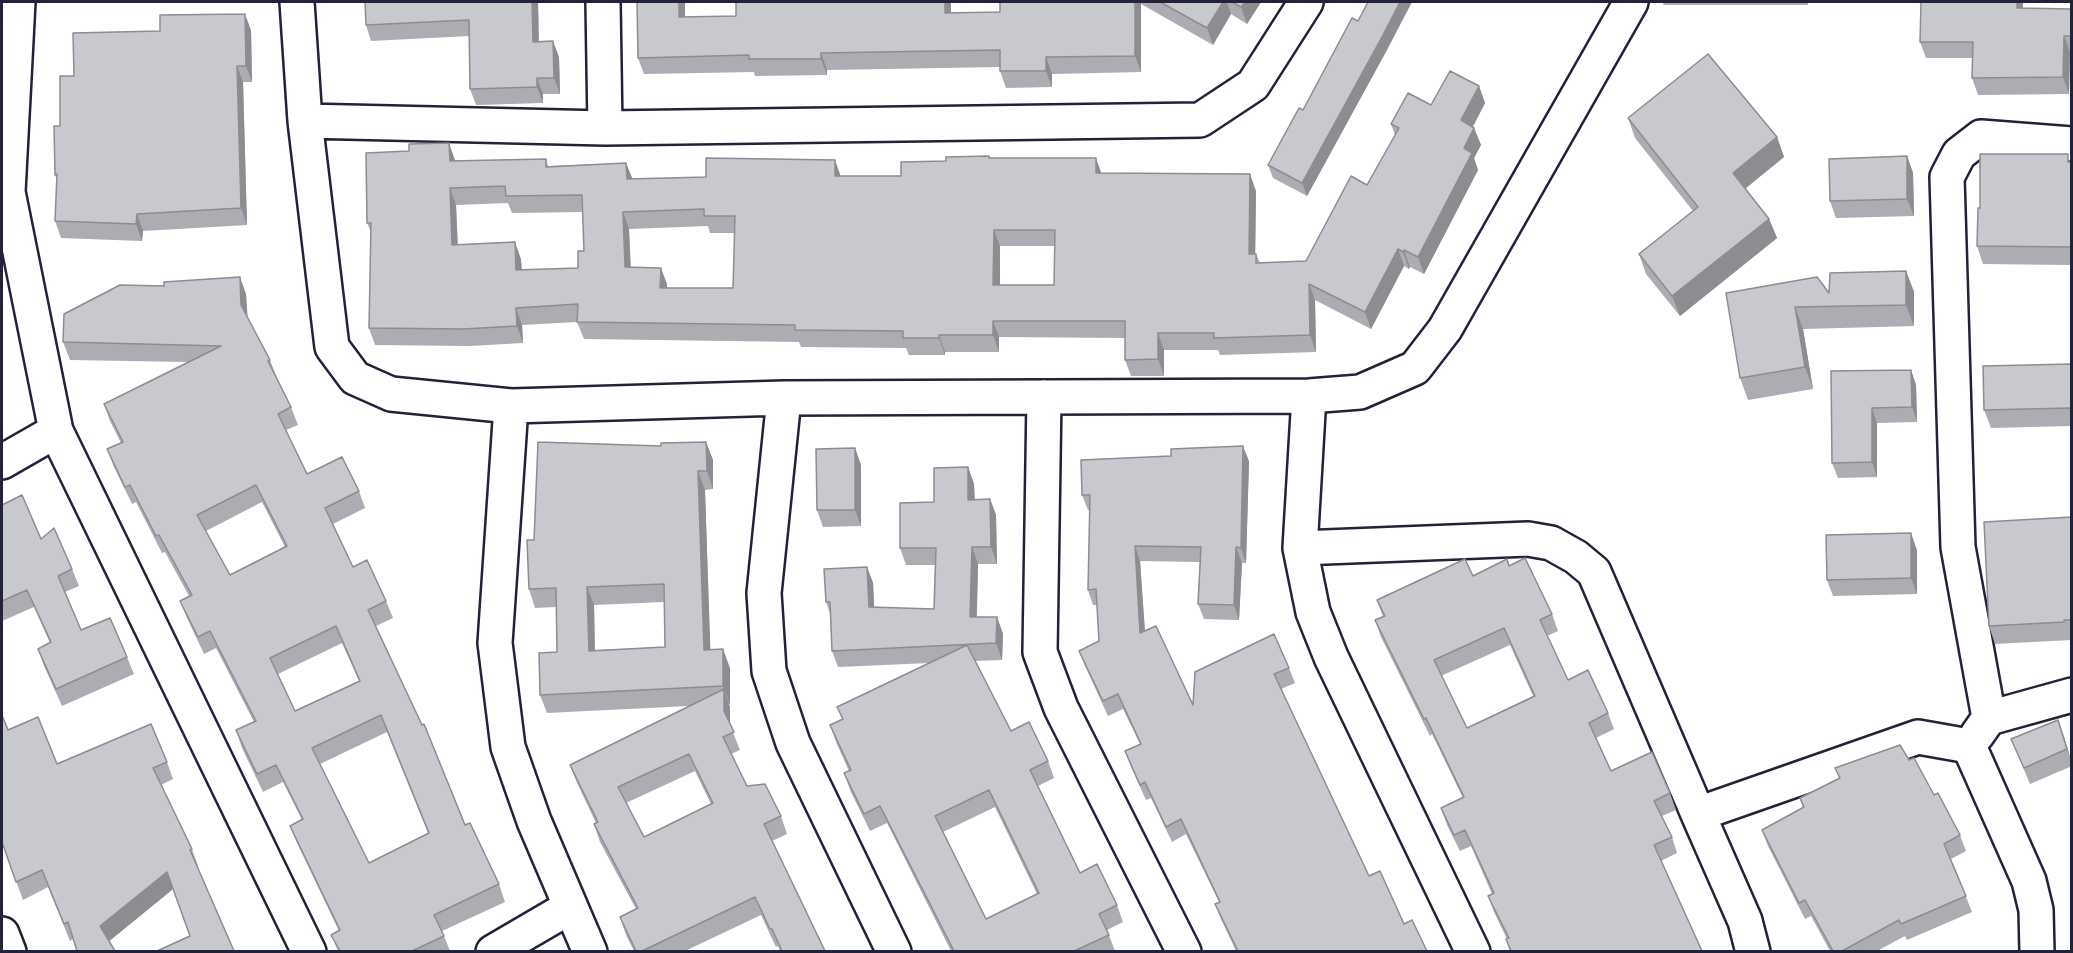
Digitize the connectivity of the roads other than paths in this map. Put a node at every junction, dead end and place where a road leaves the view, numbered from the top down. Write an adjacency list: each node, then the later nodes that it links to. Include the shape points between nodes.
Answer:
1 (18, 2): 9 (street)
2 (297, 2): 6 (street)
3 (603, 2): 7 (street)
4 (1306, 2): 7 (street, via 1253,85 1200,120)
5 (1631, 2): 10 (street, via 1445,329 1415,368 1360,392)
6 (305, 121): 7 (street); 13 (street, via 332,347 355,378 391,394)
7 (605, 128)
8 (2072, 144): 18 (street, via 1981,137 1959,154 1947,177 1958,547)
9 (5, 194): 14 (street)
10 (1309, 396): 11 (street); 16 (street)
11 (1044, 397): 12 (street); 28 (street, via 1040,652 1061,708)
12 (784, 398): 13 (street); 27 (street, via 764,593 769,671 793,743)
13 (511, 406): 21 (street, via 496,654 508,747)
14 (56, 431): 15 (street); 24 (street)
15 (2, 462)
16 (1300, 548): 20 (street, via 1528,539 1551,543 1576,557 1594,572); 29 (street, via 1313,612 1331,657)
17 (2072, 695): 18 (street)
18 (1989, 718): 19 (street)
19 (1969, 746): 20 (street, via 1918,737); 31 (street, via 2029,881 2036,910)
20 (1698, 814): 30 (street, via 1745,921)
21 (570, 907): 25 (street); 26 (street)
22 (2, 934): 23 (street)
23 (9, 951)
24 (309, 951)
25 (493, 951)
26 (590, 951)
27 (894, 951)
28 (1184, 951)
29 (1473, 951)
30 (1754, 951)
31 (2037, 951)

